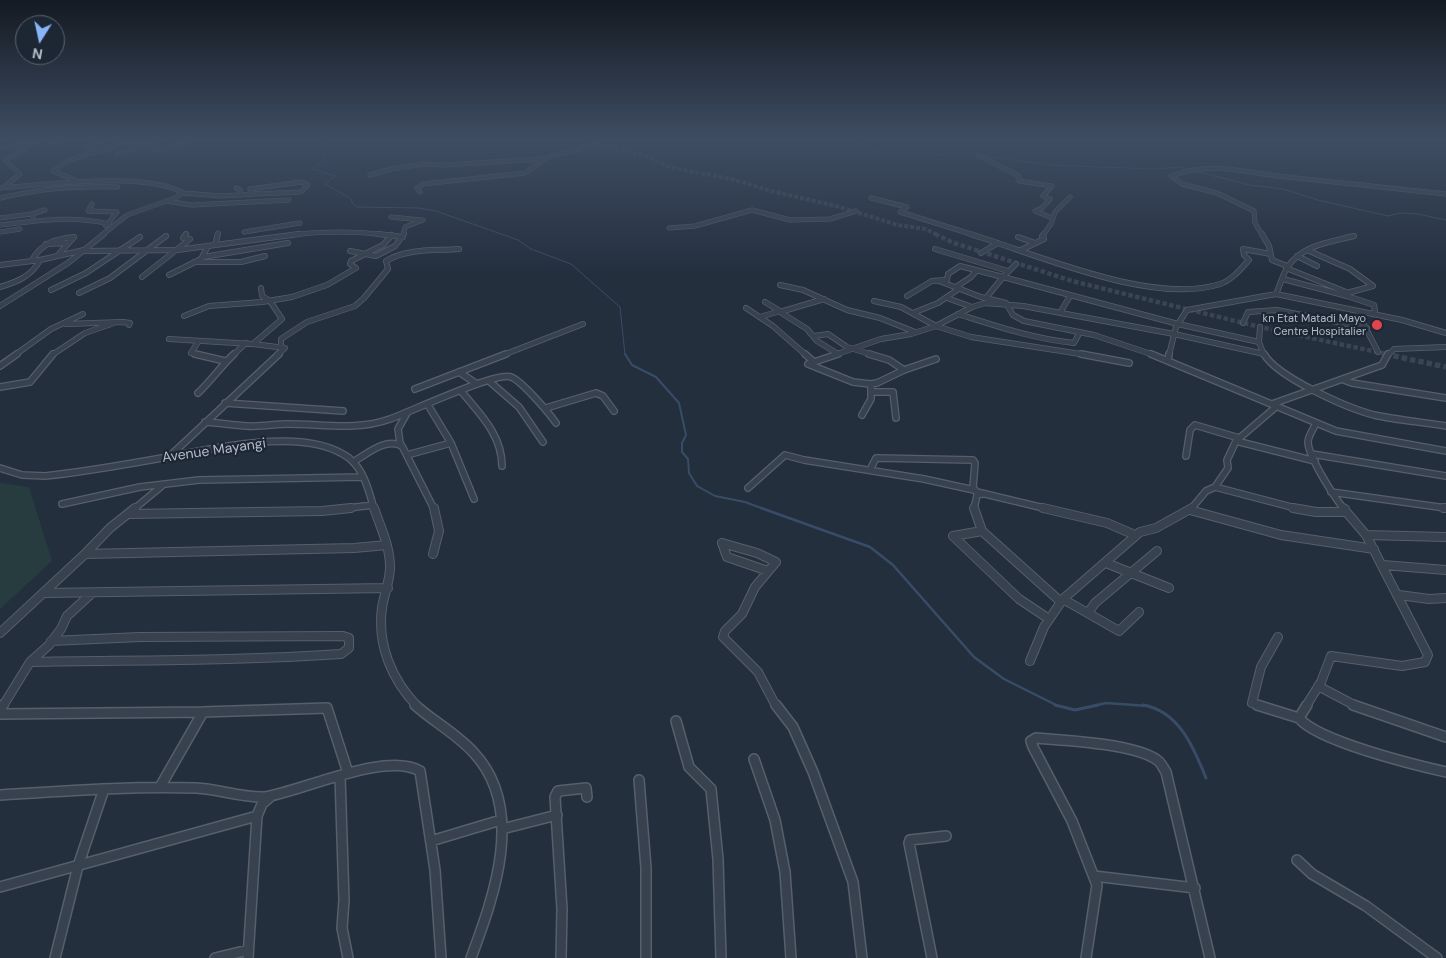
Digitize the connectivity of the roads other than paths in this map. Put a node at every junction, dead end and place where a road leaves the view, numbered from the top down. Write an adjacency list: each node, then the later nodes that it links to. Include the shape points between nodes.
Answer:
1 (31, 186): 10 (street)
2 (138, 186): 20 (street, via 69,186)
3 (171, 186): 14 (street)
4 (274, 186): 17 (street, via 250,189)
5 (307, 186): 17 (street, via 300,192)
6 (420, 186): 13 (street, via 417,188)
7 (1050, 186): 30 (street, via 1043,196 1050,199 1035,212)
8 (1189, 186): 67 (street, via 1217,193 1254,211 1255,223)
9 (1366, 186): 15 (street)
10 (1, 188)
11 (236, 188): 16 (street)
12 (223, 190): 18 (street)
13 (420, 192)
14 (183, 193): 18 (street); 23 (street)
15 (1446, 194)
16 (241, 195): 17 (street); 18 (street)
17 (253, 195)
18 (221, 196)
19 (1070, 197): 30 (street)
20 (0, 198)
21 (871, 198): 52 (street, via 907,207 900,212 915,218)
22 (290, 200): 23 (street, via 192,205)
23 (166, 201): 37 (street, via 131,213)
24 (92, 204): 33 (street, via 88,211 116,212)
25 (45, 210): 27 (street)
26 (856, 211): 35 (street, via 830,219 790,220 752,210 695,226)
27 (32, 214): 29 (street); 31 (street)
28 (391, 217): 45 (street, via 423,220 405,227)
29 (0, 218)
30 (1052, 218): 50 (street, via 1042,236 1044,239)
31 (35, 220): 33 (street, via 78,219); 34 (street)
32 (300, 223): 47 (street, via 244,230)
33 (108, 224): 37 (street, via 102,231)
34 (0, 225)
35 (669, 228)
36 (20, 229): 38 (street)
37 (108, 231): 60 (street)
38 (0, 232)
39 (218, 233): 53 (street)
40 (186, 234): 57 (street, via 183,238 190,239)
41 (392, 235): 45 (street); 47 (street, via 313,232); 66 (street, via 383,245)
42 (166, 236): 62 (street)
43 (1354, 236): 59 (street)
44 (140, 237): 61 (street)
45 (403, 237): 64 (street)
46 (1018, 237): 50 (street)
47 (243, 241): 53 (street)
48 (68, 243): 51 (street); 51 (street, via 74,237 52,239); 68 (street)
49 (288, 243): 72 (street)
50 (1035, 243): 58 (street)
51 (46, 244): 73 (street)
52 (998, 244): 58 (street); 65 (street)
53 (215, 245): 54 (street)
54 (208, 246): 57 (street); 72 (street)
55 (459, 249): 70 (street)
56 (935, 249): 80 (street)
57 (177, 250): 62 (street); 83 (street)
58 (1021, 250): 67 (street, via 1136,284 1181,289 1220,284 1237,274 1249,260 1243,249)
59 (1307, 250): 71 (street); 94 (street, via 1350,269 1373,286)
60 (84, 251): 61 (street); 68 (street); 104 (street)
61 (120, 251): 62 (street); 91 (street, via 94,269)
62 (148, 251): 92 (street, via 110,278)
63 (350, 251): 66 (street)
64 (385, 251): 66 (street, via 374,256); 70 (street)
65 (981, 253)
66 (362, 254): 100 (street, via 350,264 356,268 344,276 293,296)
67 (1272, 254): 79 (street, via 1274,262)
68 (58, 255): 74 (street)
69 (265, 256): 75 (street, via 241,262)
70 (394, 256): 136 (street, via 386,260 388,269 356,305 298,326 281,339)
71 (1297, 256): 78 (street); 79 (street)
72 (203, 257): 75 (street)
73 (32, 260): 74 (street); 77 (street)
74 (40, 260): 88 (street, via 37,269 17,282)
75 (194, 262): 82 (street)
76 (1016, 264): 80 (street)
77 (0, 265)
78 (1317, 266)
79 (1287, 267): 85 (street); 94 (street)
80 (1008, 270): 84 (street)
81 (976, 271): 84 (street); 86 (street, via 958,267 948,274 947,280); 90 (street)
82 (169, 275)
83 (142, 277)
84 (1003, 278): 96 (street); 98 (street)
85 (1282, 279): 93 (street); 94 (street)
86 (940, 281): 90 (street); 95 (street, via 930,282)
87 (780, 285): 99 (street)
88 (0, 287)
89 (261, 288): 100 (street, via 262,296)
90 (958, 288): 97 (street); 98 (street)
91 (51, 290)
92 (79, 293)
93 (1276, 294): 108 (street); 120 (street, via 1187,310)
94 (1347, 294): 113 (street, via 1374,305)
95 (907, 296)
96 (1070, 296): 110 (street); 120 (street)
97 (947, 298): 105 (street); 109 (street)
98 (986, 298): 103 (street)
99 (824, 299): 107 (street); 125 (street, via 847,310 880,318)
100 (270, 301): 114 (street, via 208,306); 134 (street, via 282,320)
101 (874, 301): 109 (street, via 893,304)
102 (765, 302): 107 (street)
103 (1008, 304): 105 (street, via 985,303); 110 (street); 126 (street, via 1013,315 1024,321)
104 (0, 306)
105 (972, 307): 112 (street)
106 (746, 308): 115 (street)
107 (780, 311): 115 (street); 129 (street)
108 (1356, 311): 113 (street); 124 (street)
109 (913, 313): 122 (street)
110 (1060, 313): 128 (street)
111 (83, 314): 118 (street)
112 (958, 314): 122 (street); 126 (street, via 1058,341 1074,343)
113 (1372, 314): 127 (street)
114 (184, 316)
115 (760, 317): 146 (street)
116 (114, 323): 118 (street); 121 (street); 155 (street, via 85,334 54,353 30,382)
117 (1243, 323): 124 (street, via 1248,312 1274,310)
118 (62, 324): 148 (street)
119 (583, 324): 150 (street)
120 (1178, 324): 128 (street); 132 (street)
121 (129, 325)
122 (936, 326): 125 (street); 147 (street, via 971,337)
123 (1260, 327): 132 (street)
124 (1367, 328): 139 (street)
125 (915, 332): 135 (street)
126 (1080, 332): 144 (street, via 1121,342)
127 (1446, 333)
128 (1174, 334): 141 (street); 144 (street)
129 (814, 336): 138 (street, via 828,334); 140 (street)
130 (169, 339): 131 (street)
131 (198, 342): 133 (street); 145 (street, via 191,354)
132 (1259, 342): 141 (street)
133 (246, 343): 134 (street); 145 (street)
134 (253, 344): 136 (street)
135 (864, 345): 138 (street); 142 (street)
136 (281, 347): 162 (street, via 285,348)
137 (1446, 347): 151 (street, via 1394,349 1382,365)
138 (851, 349): 140 (street); 142 (street)
139 (1378, 352)
140 (838, 354): 146 (street)
141 (1264, 354): 156 (street, via 1278,370)
142 (870, 355): 149 (street, via 893,361)
143 (936, 359): 149 (street)
144 (1168, 360): 164 (street)
145 (225, 361): 160 (street)
146 (814, 362): 154 (street, via 808,364 853,382)
147 (1129, 363)
148 (0, 366)
149 (904, 370): 154 (street, via 892,378)
150 (459, 372): 153 (street); 157 (street)
151 (1344, 380): 156 (street); 161 (street)
152 (489, 381): 153 (street); 165 (street, via 501,376 512,377); 176 (street, via 519,407)
153 (477, 384): 158 (street)
154 (870, 384): 159 (street)
155 (0, 387)
156 (1314, 388): 164 (street); 174 (street, via 1373,414)
157 (415, 389)
158 (461, 391): 163 (street); 186 (street, via 494,435 503,452)
159 (871, 392): 169 (street, via 871,399); 170 (street, via 893,392)
160 (198, 394)
161 (1446, 398)
162 (226, 403): 166 (street); 171 (street)
163 (428, 405): 168 (street); 178 (street)
164 (1275, 405): 173 (street); 175 (street)
165 (546, 408): 167 (street, via 596,393 603,396); 172 (street)
166 (344, 411)
167 (614, 411)
168 (407, 413): 171 (street, via 377,423 343,427); 177 (street, via 398,429)
169 (862, 415)
170 (896, 418)
171 (204, 422): 182 (street)
172 (556, 423)
173 (1316, 423): 179 (street, via 1349,435); 180 (street, via 1308,441)
174 (1446, 426)
175 (1238, 440): 183 (street, via 1195,424 1190,430); 184 (street); 192 (street, via 1227,460 1228,468)
176 (543, 442)
177 (400, 443): 181 (street); 185 (street, via 386,444)
178 (451, 443): 181 (street); 197 (street)
179 (1446, 450)
180 (1312, 454): 184 (street); 189 (street)
181 (407, 455): 212 (street, via 427,493 438,526)
182 (170, 456): 185 (street, Avenue Mayangi, via 233,446 290,443 327,448); 187 (street, Avenue Mayangi, via 52,476 20,476)
183 (1186, 456)
184 (1315, 461): 195 (street)
185 (354, 462): 190 (street, Avenue Mayangi)
186 (502, 466)
187 (0, 468)
188 (870, 470): 193 (street, via 786,455); 194 (street); 194 (street, via 876,458 973,460)
189 (1446, 476)
190 (363, 477): 191 (street, via 233,478); 199 (street, Avenue Mayangi)
191 (164, 484): 198 (street); 203 (street)
192 (1215, 486): 201 (street, via 1316,511 1337,514); 202 (street, via 1206,491)
193 (748, 488)
194 (974, 490): 196 (street)
195 (1331, 492): 200 (street); 201 (street)
196 (982, 494): 204 (street, via 977,495 974,505); 206 (street, via 1107,523)
197 (474, 499)
198 (62, 504)
199 (372, 505): 203 (street, via 322,511); 208 (street, Avenue Mayangi)
200 (1446, 508)
201 (1345, 509): 205 (street)
202 (1190, 510): 206 (street); 209 (street, via 1281,535)
203 (128, 514): 211 (street)
204 (982, 531): 224 (street); 227 (street, via 953,536 1014,597)
205 (1366, 535): 207 (street); 209 (street)
206 (1135, 536): 213 (street)
207 (1446, 537)
208 (387, 544): 211 (street, via 354,548); 218 (street, Avenue Mayangi, via 390,563)
209 (1374, 549): 214 (street)
210 (1158, 551): 217 (street)
211 (85, 554): 220 (street)
212 (433, 554)
213 (1106, 563): 217 (street); 224 (street)
214 (1383, 565): 215 (street); 222 (street)
215 (1446, 570)
216 (768, 571): 216 (street, via 727,557 722,543 776,562); 269 (street, via 755,587 742,614 723,637 758,672 771,699 793,727 813,772 853,882)
217 (1130, 573): 219 (street); 225 (street, via 1094,603)
218 (388, 588): 221 (street); 251 (street, Avenue Mayangi, via 381,630 393,672 411,701 486,766 501,803)
219 (1169, 588)
220 (43, 593): 221 (street); 228 (street)
221 (92, 593): 230 (street, via 67,616)
222 (1399, 595): 223 (street); 233 (street, via 1428,655 1425,662 1396,666 1332,656)
223 (1446, 598)
224 (1062, 600): 225 (street); 227 (street)
225 (1088, 612): 226 (street, via 1119,631)
226 (1139, 612)
227 (1049, 619): 231 (street)
228 (0, 634)
229 (1278, 637): 237 (street, via 1261,667 1252,703)
230 (51, 641): 232 (street); 232 (street, via 343,636 349,638 349,648 341,654 268,659)
231 (1030, 661)
232 (30, 662): 234 (street)
233 (1318, 686): 237 (street); 239 (street, via 1344,702)
234 (0, 710)
235 (203, 712): 236 (street); 242 (street, via 327,708); 244 (street)
236 (0, 714)
237 (1299, 718): 241 (street, via 1303,723 1353,747)
238 (676, 721): 267 (street, via 689,767 710,788 718,858)
239 (1446, 737)
240 (754, 759): 268 (street, via 775,820 785,872)
241 (1446, 772)
242 (344, 774): 247 (street); 253 (street, via 389,766 418,767); 262 (street, via 342,928)
243 (639, 780): 266 (street, via 646,868)
244 (160, 787): 245 (street); 247 (street, via 209,789 247,798)
245 (104, 789): 246 (street); 255 (street)
246 (0, 795)
247 (271, 796): 250 (street, via 262,804)
248 (586, 798): 249 (street, via 584,787 558,791 555,797)
249 (558, 814): 251 (street); 265 (street)
250 (257, 816): 255 (street); 259 (street)
251 (502, 825): 253 (street); 264 (street, Avenue Mayangi, via 489,904)
252 (946, 836): 270 (street, via 915,838 909,844)
253 (431, 841): 263 (street)
254 (1297, 860): 273 (street, via 1312,874 1354,897)
255 (78, 866): 257 (street); 260 (street)
256 (1094, 876): 258 (street); 258 (street, via 1072,821 1033,747 1031,741 1034,739 1093,743 1143,752 1158,760 1166,772); 271 (street, via 1097,894)
257 (0, 887)
258 (1194, 888): 272 (street)
259 (248, 954): 261 (street)
260 (55, 958)
261 (215, 958)
262 (348, 958)
263 (441, 958)
264 (471, 958)
265 (561, 958)
266 (646, 958)
267 (721, 958)
268 (791, 958)
269 (862, 958)
270 (932, 958)
271 (1086, 958)
272 (1210, 958)
273 (1437, 958)

